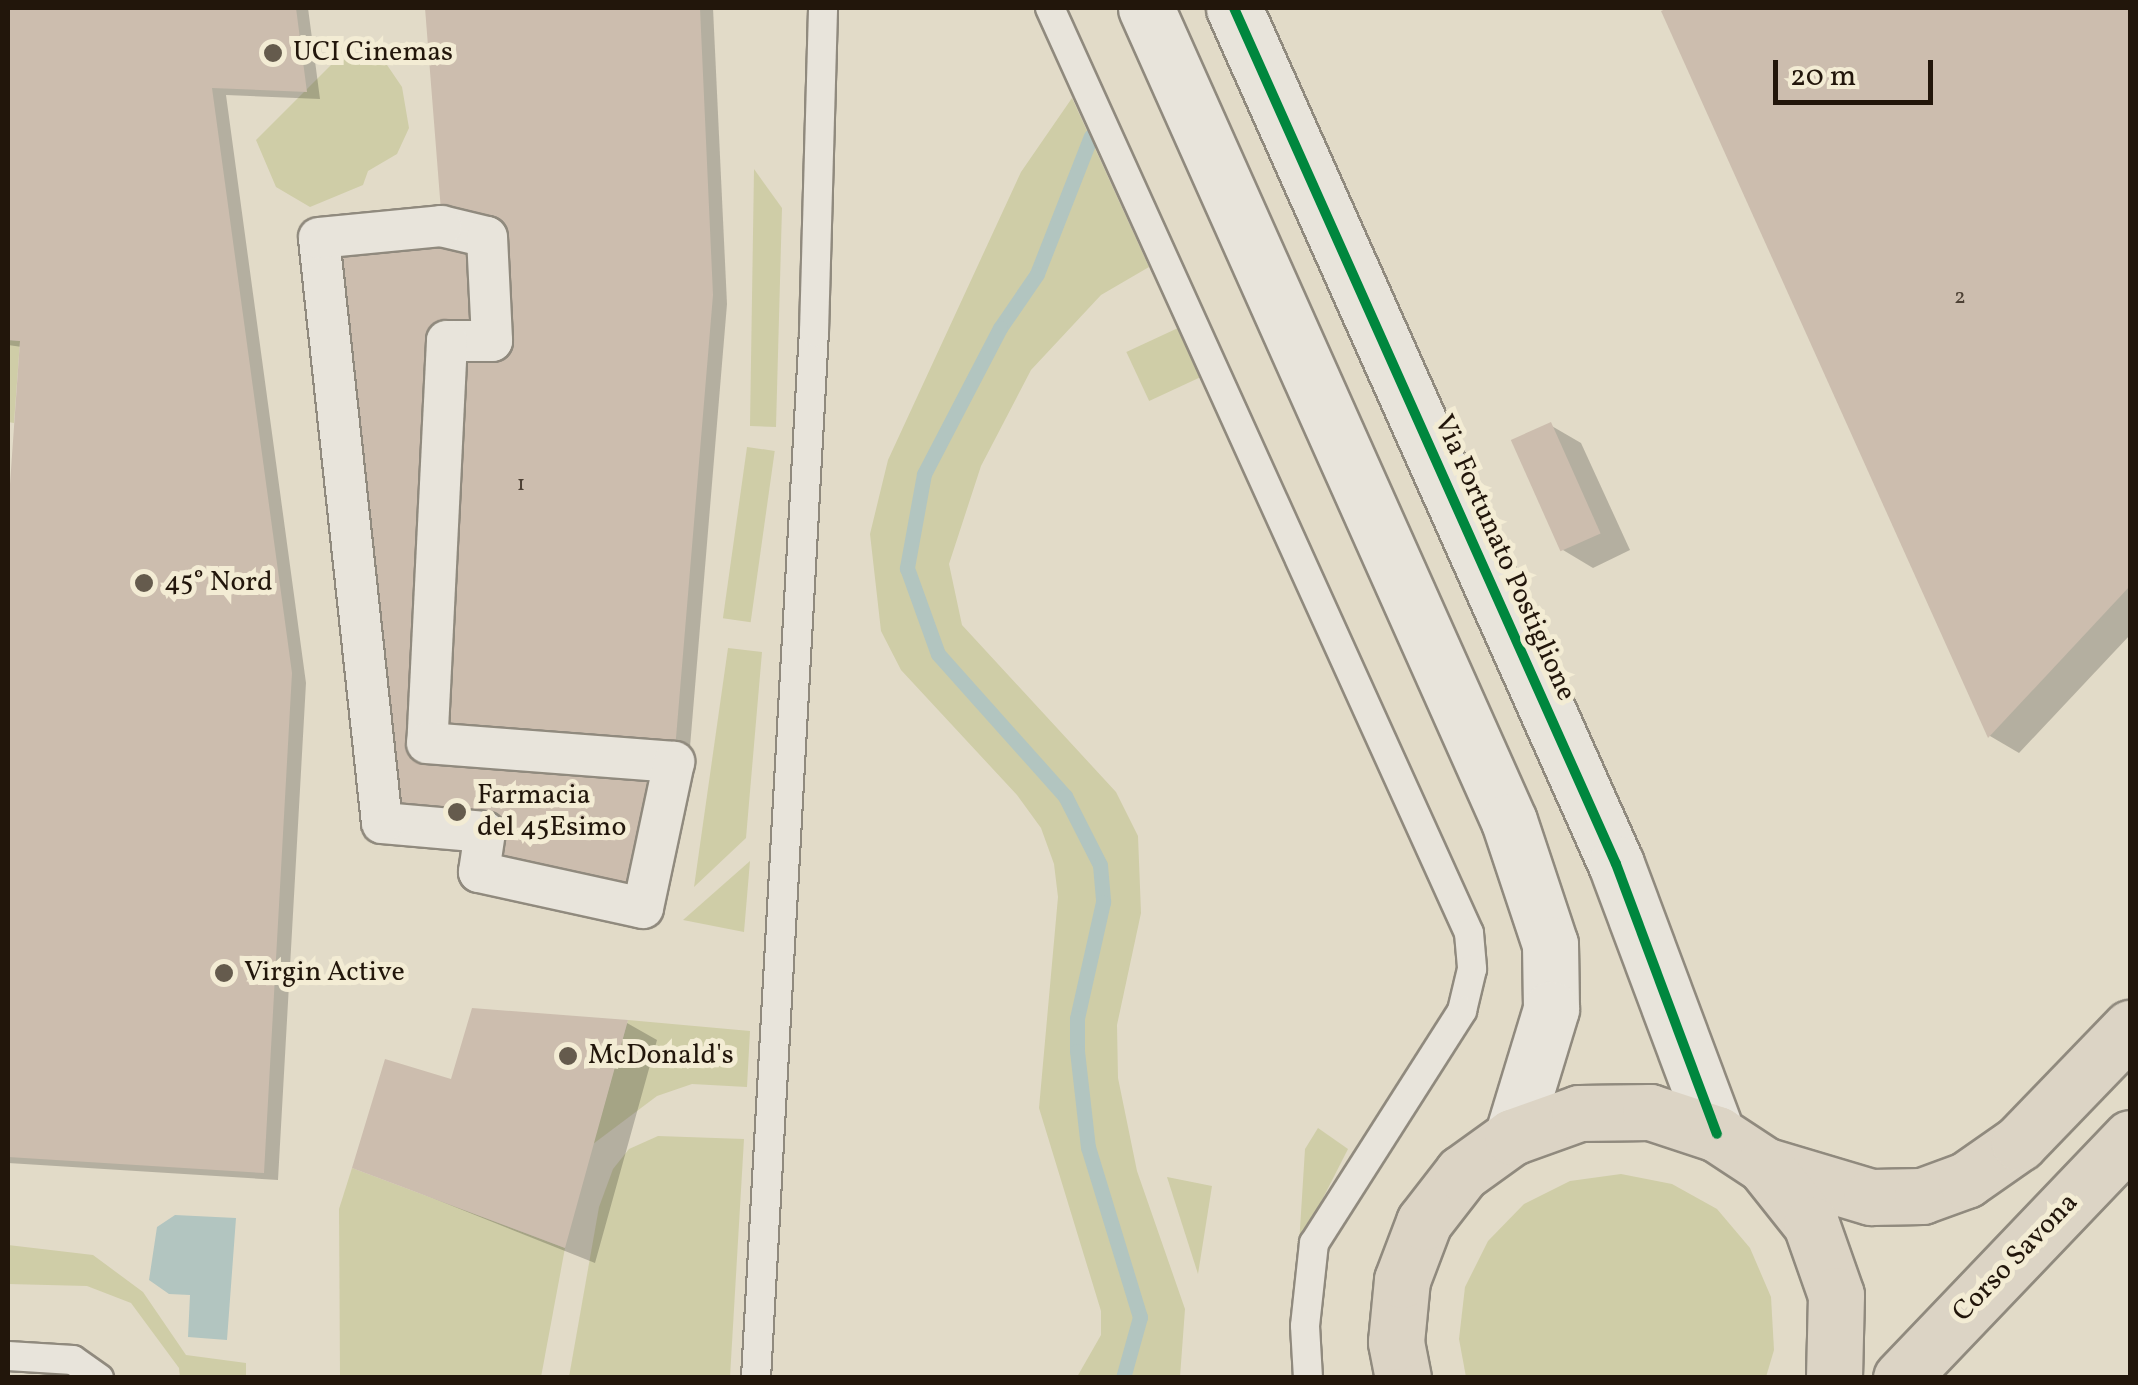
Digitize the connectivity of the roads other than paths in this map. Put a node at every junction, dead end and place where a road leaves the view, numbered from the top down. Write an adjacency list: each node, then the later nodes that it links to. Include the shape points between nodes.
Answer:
1 (823, 8): 13 (lane, via 814,332)
2 (1050, 8): 14 (lane, via 1470,932 1472,969 1462,1011 1314,1244 1304,1326)
3 (1146, 8): 8 (street, via 1502,803 1550,944 1551,1010)
4 (1234, 8): 7 (street, Via Fortunato Postiglione, via 1616,864)
5 (643, 908): 5 (street, via 674,762 427,744 447,341 492,341 487,237 441,226 319,238 382,823 485,832 479,872)
6 (2130, 1028): 10 (main road, via 2018,1143 1966,1180 1922,1196 1871,1197)
7 (1717, 1134): 8 (main road, via 1650,1112 1579,1113); 10 (main road)
8 (1512, 1136): 15 (main road, via 1462,1173 1424,1222 1402,1280 1396,1342)
9 (2130, 1138): 17 (main road, Corso Savona)
10 (1764, 1165): 16 (main road, via 1811,1224 1836,1295)
11 (8, 1356): 12 (lane, via 72,1360)
12 (99, 1378)
13 (756, 1378)
14 (1308, 1378)
15 (1403, 1378)
16 (1834, 1378)
17 (1901, 1378)

